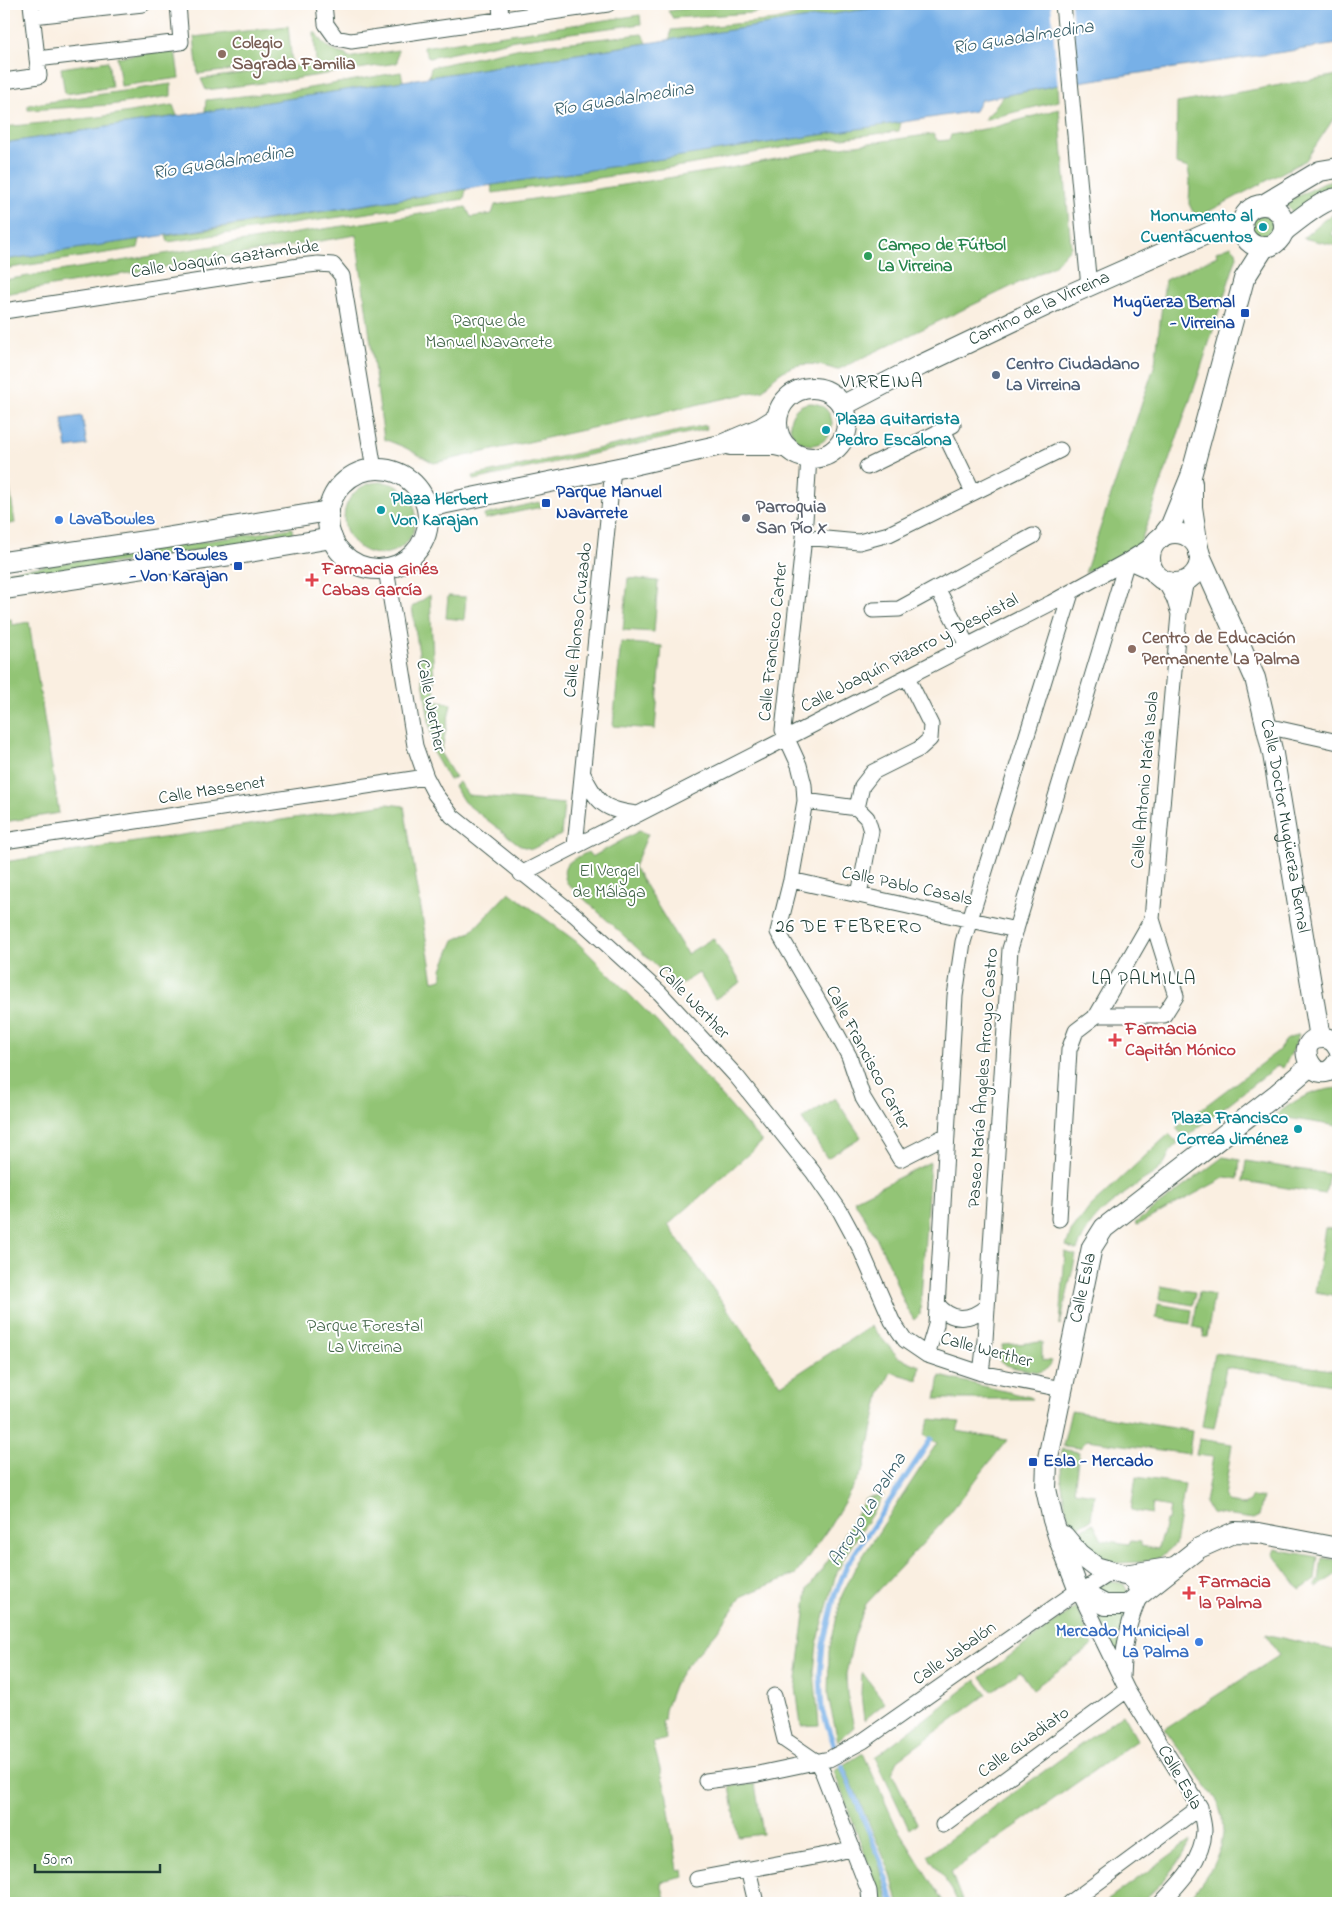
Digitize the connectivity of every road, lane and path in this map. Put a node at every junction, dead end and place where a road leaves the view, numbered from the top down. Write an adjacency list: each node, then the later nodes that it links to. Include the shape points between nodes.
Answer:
1 (139, 4): 2 (street); 8 (street)
2 (143, 4)
3 (178, 4): 10 (street, via 182,42)
4 (324, 4): 9 (street, via 326,24 336,38 351,41)
5 (500, 4): 9 (street)
6 (608, 4): 9 (street)
7 (1063, 4): 18 (street)
8 (32, 10): 10 (street)
9 (501, 20)
10 (37, 59): 11 (street, via 39,76)
11 (4, 81)
12 (1338, 168): 14 (main road, via 1320,171)
13 (1338, 198): 16 (main road, via 1333,198)
14 (1263, 205): 15 (main road, via 1248,212); 16 (main road, via 1280,214)
15 (1243, 228): 17 (main road, via 1250,242); 18 (main road, Camino de la Virreina, via 1215,230)
16 (1283, 232): 17 (main road, via 1276,242)
17 (1265, 246): 29 (main road, Calle Doctor Mugüerza Bernal, via 1244,279)
18 (1089, 287): 20 (main road, Camino de la Virreina)
19 (4, 311): 27 (street, Calle Joaquín Gaztambide, via 299,266 333,265 342,276)
20 (842, 406): 21 (main road, via 822,390 805,388 784,402); 25 (main road, via 846,422 843,438 825,455)
21 (777, 418): 22 (main road); 23 (main road, via 779,435)
22 (721, 445): 23 (main road); 28 (main road)
23 (788, 448): 25 (main road)
24 (1060, 450): 30 (street)
25 (809, 457): 34 (street, Calle Francisco Carter)
26 (867, 467): 30 (street, via 948,428)
27 (374, 468): 31 (main road, via 407,478 418,489); 32 (main road, via 359,472 345,482 334,495)
28 (613, 469): 31 (main road); 54 (street, Calle Alonso Cruzado)
29 (1191, 476): 36 (main road, Calle Doctor Mugüerza Bernal, via 1171,525); 37 (main road, Calle Doctor Mugüerza Bernal)
30 (972, 492): 34 (street, via 888,534 864,541)
31 (427, 507): 40 (main road, via 425,537 417,551 408,560)
32 (329, 511): 35 (main road, via 328,525); 39 (main road)
33 (1033, 536): 43 (street)
34 (804, 537): 52 (street, Calle Francisco Carter, via 783,730)
35 (332, 538): 40 (main road, via 344,556 363,566); 44 (main road)
36 (1159, 540): 37 (main road, via 1168,534 1182,534 1191,539); 38 (street, Calle Joaquín Pizarro y Despistal); 41 (main road, via 1152,550 1151,560)
37 (1199, 551): 42 (main road, via 1198,569); 48 (main road, Calle Doctor Mugüerza Bernal)
38 (1127, 561): 41 (street); 45 (street, Calle Joaquín Pizarro y Despistal); 66 (street, Paseo María Ángeles Arroyo Castro)
39 (4, 562)
40 (386, 569): 55 (street, Calle Werther, via 415,746)
41 (1160, 577): 42 (main road, via 1178,583); 47 (street, Calle Antonio María Isola, via 1174,598)
42 (1188, 580): 47 (street, Calle Antonio María Isola); 48 (main road, Calle Doctor Mugüerza Bernal)
43 (937, 588): 46 (street, via 898,609); 49 (street)
44 (4, 589)
45 (1071, 593): 49 (street, Calle Joaquín Pizarro y Despistal); 65 (street, Paseo María Ángeles Arroyo Castro)
46 (873, 610)
47 (1179, 614): 64 (street, Calle Antonio María Isola)
48 (1229, 619): 51 (main road, Calle Doctor Mugüerza Bernal, via 1254,678)
49 (967, 645): 50 (street, Calle Joaquín Pizarro y Despistal)
50 (907, 677): 52 (street, Calle Joaquín Pizarro y Despistal); 57 (street, via 932,725 930,739 919,749 873,772 862,786)
51 (1266, 726): 53 (street); 68 (main road, Calle Doctor Mugüerza Bernal)
52 (787, 738): 56 (street, Calle Francisco Carter, via 799,765); 58 (street, Calle Joaquín Pizarro y Despistal)
53 (1338, 742)
54 (582, 774): 58 (street, via 602,805 617,812); 60 (street, Calle Alonso Cruzado)
55 (426, 777): 59 (street, Calle Massenet); 61 (street, Calle Werther, via 452,816)
56 (805, 801): 57 (street); 62 (street, Calle Francisco Carter)
57 (857, 808): 63 (street, via 867,818 871,831)
58 (637, 814): 60 (street, Calle Joaquín Pizarro y Despistal)
59 (4, 841)
60 (575, 846): 61 (street, Calle Joaquín Pizarro y Despistal)
61 (521, 874): 76 (street, Calle Werther, via 576,916 660,993 737,1077 840,1211 892,1320 905,1340)
62 (791, 880): 63 (street, Calle Pablo Casals); 72 (street, Calle Francisco Carter, via 778,932 849,1056 863,1098 900,1159)
63 (859, 895): 65 (street, Calle Pablo Casals)
64 (1152, 919): 67 (street); 67 (street, via 1176,996 1164,1015)
65 (971, 920): 66 (street, Calle Pablo Casals); 72 (street, Paseo María Ángeles Arroyo Castro, via 963,942 956,996)
66 (1016, 930): 75 (street, Paseo María Ángeles Arroyo Castro, via 1010,948)
67 (1097, 1015): 73 (street, via 1076,1031 1069,1050)
68 (1320, 1038): 69 (main road, via 1328,1038); 71 (main road, via 1306,1049)
69 (1338, 1048)
70 (1338, 1061): 71 (main road, via 1327,1071 1318,1071)
71 (1310, 1066): 78 (main road, Calle Esla, via 1104,1228 1092,1247)
72 (947, 1135): 74 (street, Paseo María Ángeles Arroyo Castro)
73 (1059, 1219)
74 (937, 1304): 75 (street, via 948,1315 963,1319); 76 (street, Paseo María Ángeles Arroyo Castro, via 936,1325)
75 (986, 1307): 77 (street, Paseo María Ángeles Arroyo Castro)
76 (927, 1355): 77 (street, Calle Werther)
77 (980, 1373): 78 (street, Calle Werther)
78 (1062, 1390): 79 (main road, Calle Esla, via 1047,1463 1046,1489)
79 (1053, 1520): 82 (main road, Calle Esla, via 1079,1554 1096,1567); 83 (main road, Calle Esla)
80 (1338, 1548): 81 (main road, via 1259,1533 1235,1532 1199,1548)
81 (1176, 1566): 82 (main road); 84 (main road)
82 (1118, 1573): 83 (street, Calle Jabalón); 84 (street, Calle Esla, via 1133,1583)
83 (1079, 1591): 84 (main road, via 1105,1605 1126,1605); 85 (street, Calle Esla); 87 (street, Calle Jabalón, via 863,1742)
84 (1140, 1596): 85 (street, via 1131,1615 1123,1657)
85 (1124, 1684): 89 (street, Calle Esla); 90 (street, Calle Guadiato)
86 (774, 1696): 87 (street, via 786,1740)
87 (817, 1762): 88 (street, Calle Jabalón); 91 (street)
88 (706, 1781)
89 (1200, 1808): 96 (street); 97 (street, Calle Esla, via 1204,1830 1202,1846 1189,1873)
90 (943, 1825)
91 (853, 1848): 92 (street); 95 (street, via 869,1891)
92 (748, 1869): 93 (street); 94 (street)
93 (697, 1879)
94 (756, 1903)
95 (870, 1903)
96 (1070, 1903)
97 (1161, 1903)

